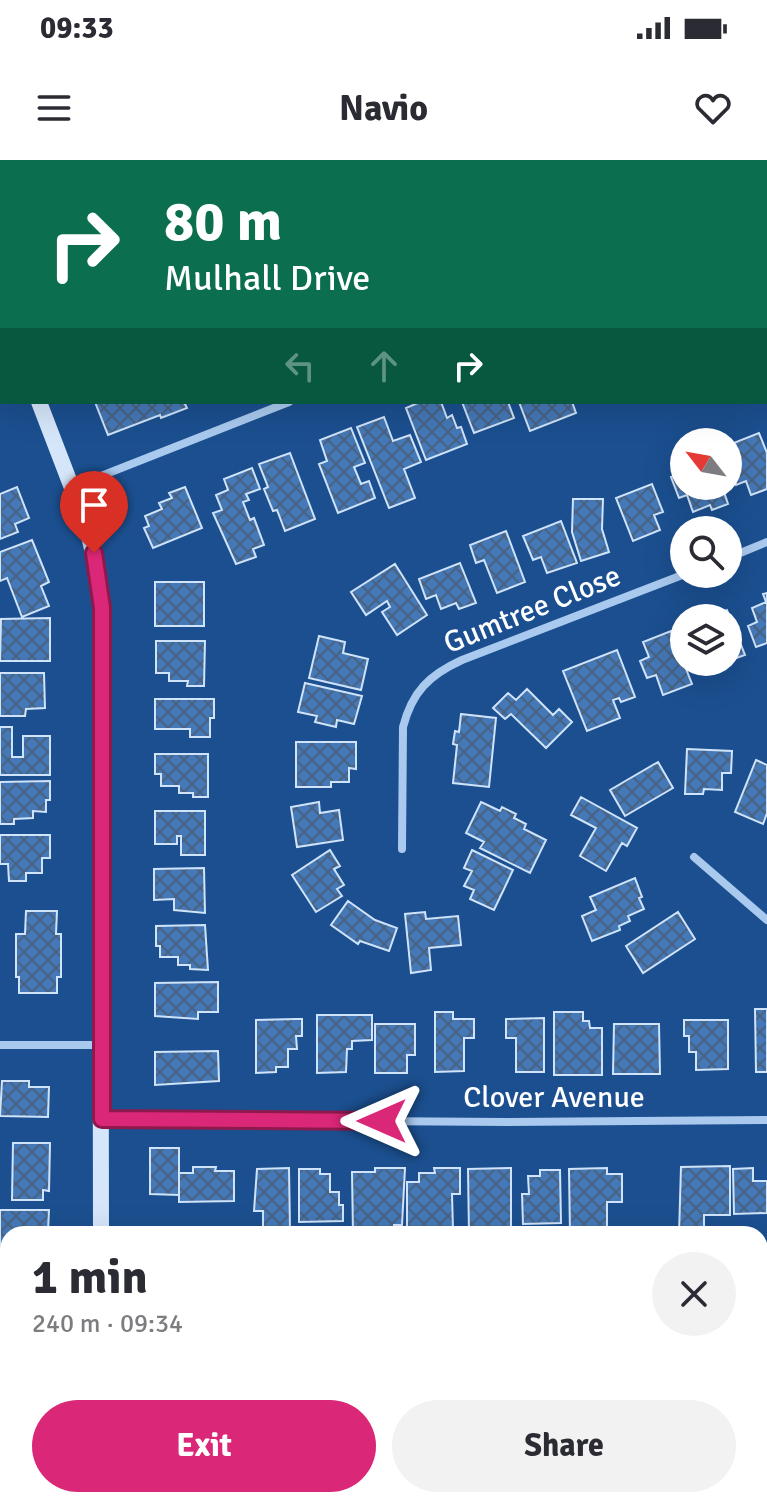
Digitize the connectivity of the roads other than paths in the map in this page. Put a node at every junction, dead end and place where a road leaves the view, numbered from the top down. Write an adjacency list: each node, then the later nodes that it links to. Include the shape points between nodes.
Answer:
1 (40, 404): 3 (street)
2 (284, 404): 3 (street)
3 (73, 487): 11 (street, via 94,553 102,608)
4 (767, 542): 5 (street)
5 (742, 552)
6 (670, 580): 7 (street, Gumtree Close, via 462,660 423,685 403,727)
7 (402, 849)
8 (694, 857): 9 (street)
9 (767, 920)
10 (0, 1045): 11 (street)
11 (101, 1045): 12 (street)
12 (102, 1119): 13 (street, Clover Avenue); 14 (street)
13 (767, 1120)
14 (101, 1226)

